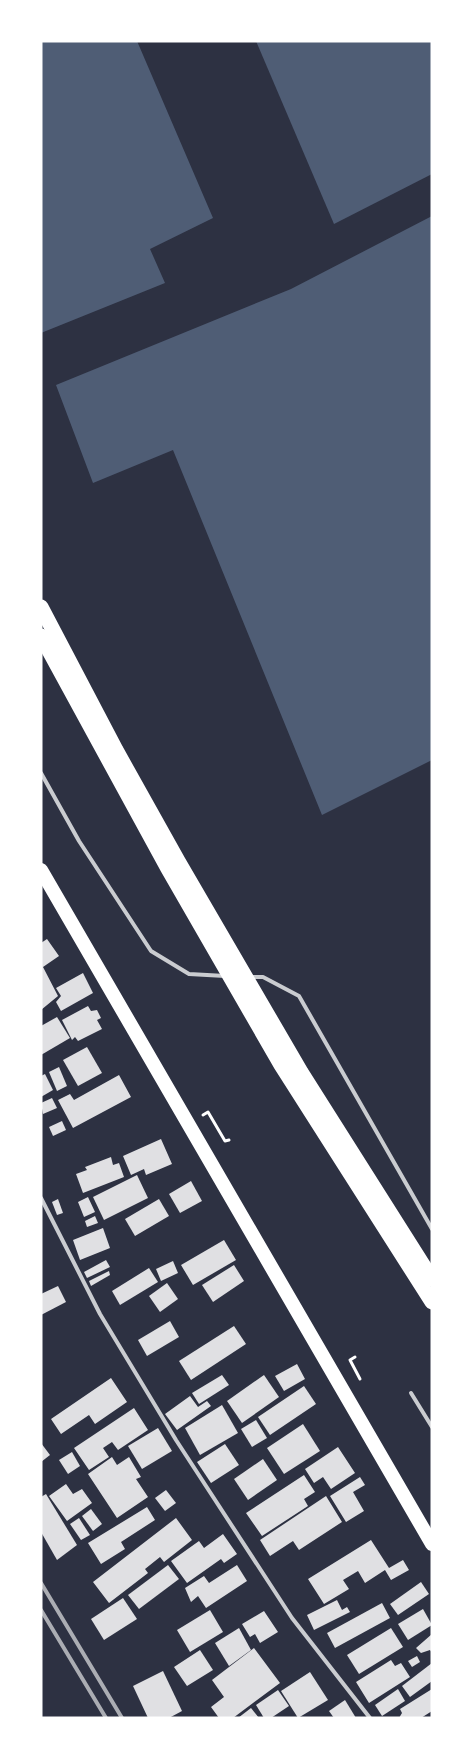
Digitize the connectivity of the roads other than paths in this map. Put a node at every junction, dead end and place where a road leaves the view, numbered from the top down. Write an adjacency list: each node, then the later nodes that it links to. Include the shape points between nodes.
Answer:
1 (41, 607): 7 (highway, via 178,861 301,1072)
2 (41, 636): 8 (highway, via 167,867 281,1065)
3 (41, 772): 6 (lane, via 79,841 150,951 189,974 263,978 299,996)
4 (41, 870): 11 (highway)
5 (41, 1198): 12 (lane, via 100,1314 176,1440 292,1618)
6 (432, 1230)
7 (432, 1279)
8 (432, 1302)
9 (411, 1393): 10 (lane)
10 (432, 1427)
11 (432, 1544)
12 (370, 1718)

